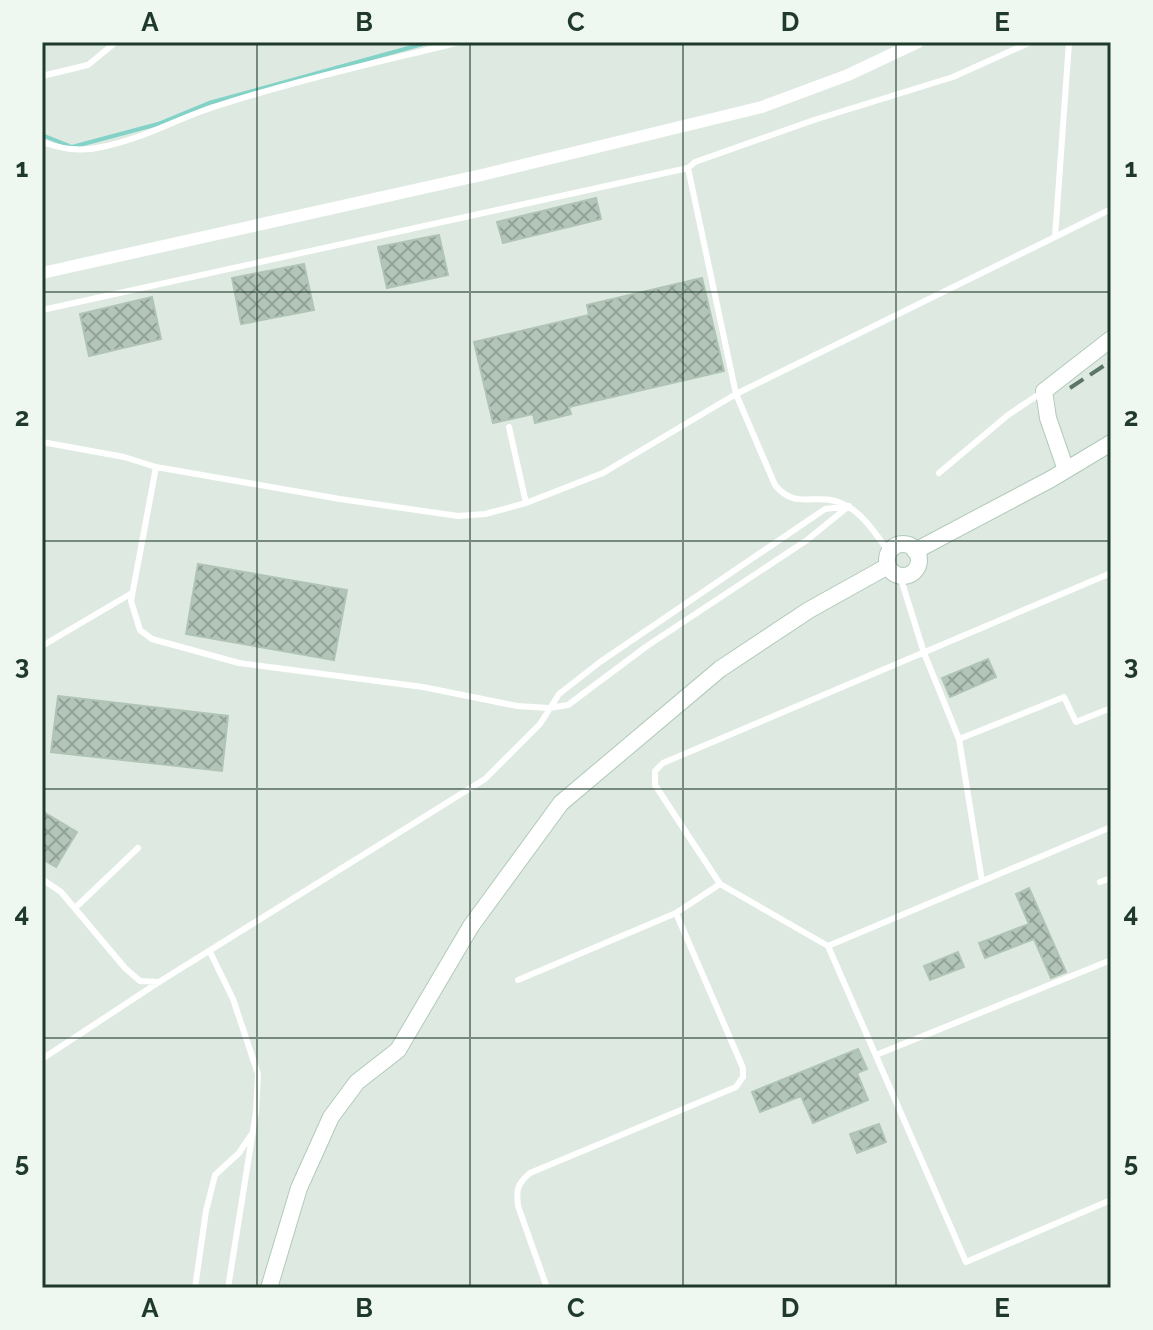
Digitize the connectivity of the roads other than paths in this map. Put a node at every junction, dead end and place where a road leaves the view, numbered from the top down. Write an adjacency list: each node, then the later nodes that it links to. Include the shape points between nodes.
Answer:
1 (116, 42): 6 (lane, via 88,65)
2 (460, 42): 7 (lane, via 292,83 100,148 75,150)
3 (918, 42): 11 (street, via 762,107)
4 (1031, 42): 8 (lane, via 953,77 814,120)
5 (1069, 42): 10 (lane)
6 (42, 76)
7 (42, 142)
8 (688, 168): 12 (lane); 14 (lane)
9 (1111, 209): 10 (lane)
10 (1055, 237): 14 (lane)
11 (42, 273)
12 (42, 310)
13 (1111, 339): 15 (main road)
14 (736, 394): 22 (lane, via 603,473); 23 (lane, via 784,496 797,501 823,497)
15 (1041, 396): 20 (main road); 21 (lane, via 1008,415)
16 (509, 427): 22 (lane)
17 (42, 442): 19 (lane)
18 (1111, 443): 20 (main road)
19 (156, 467): 22 (lane, via 458,516); 27 (lane)
20 (1066, 470): 24 (main road)
21 (939, 473)
22 (526, 503)
23 (849, 506): 25 (lane); 30 (lane, via 568,705); 30 (lane, via 825,509 600,662)
24 (915, 551): 25 (main road, via 902,545); 25 (main road, via 917,566 910,574)
25 (892, 565): 29 (lane); 53 (main road, via 809,610 720,669 561,803 471,926 398,1050 357,1082 331,1117 299,1188)
26 (1111, 573): 29 (lane)
27 (133, 593): 28 (lane); 30 (lane, via 140,630 171,646 239,663)
28 (42, 646)
29 (924, 653): 32 (lane); 39 (lane, via 663,763 655,771 655,785)
30 (549, 708): 43 (lane, via 522,745 485,779)
31 (1111, 708): 32 (lane, via 1076,722 1064,697)
32 (959, 739): 37 (lane)
33 (1111, 827): 37 (lane)
34 (138, 848): 40 (lane)
35 (1111, 878): 38 (lane)
36 (42, 879): 40 (lane)
37 (982, 881): 42 (lane)
38 (1100, 882)
39 (720, 884): 41 (lane); 42 (lane)
40 (75, 908): 46 (lane, via 125,968 140,981)
41 (676, 913): 45 (lane); 54 (lane, via 743,1077 736,1087 530,1173 519,1183 518,1206)
42 (828, 946): 47 (lane)
43 (210, 952): 46 (lane); 49 (lane, via 233,999 258,1074)
44 (1111, 960): 47 (lane)
45 (518, 980)
46 (159, 982): 48 (lane)
47 (876, 1055): 50 (lane, via 966,1262)
48 (42, 1059)
49 (253, 1132): 51 (lane, via 215,1175); 52 (lane)
50 (1111, 1200)
51 (195, 1288)
52 (228, 1288)
53 (269, 1288)
54 (547, 1288)

